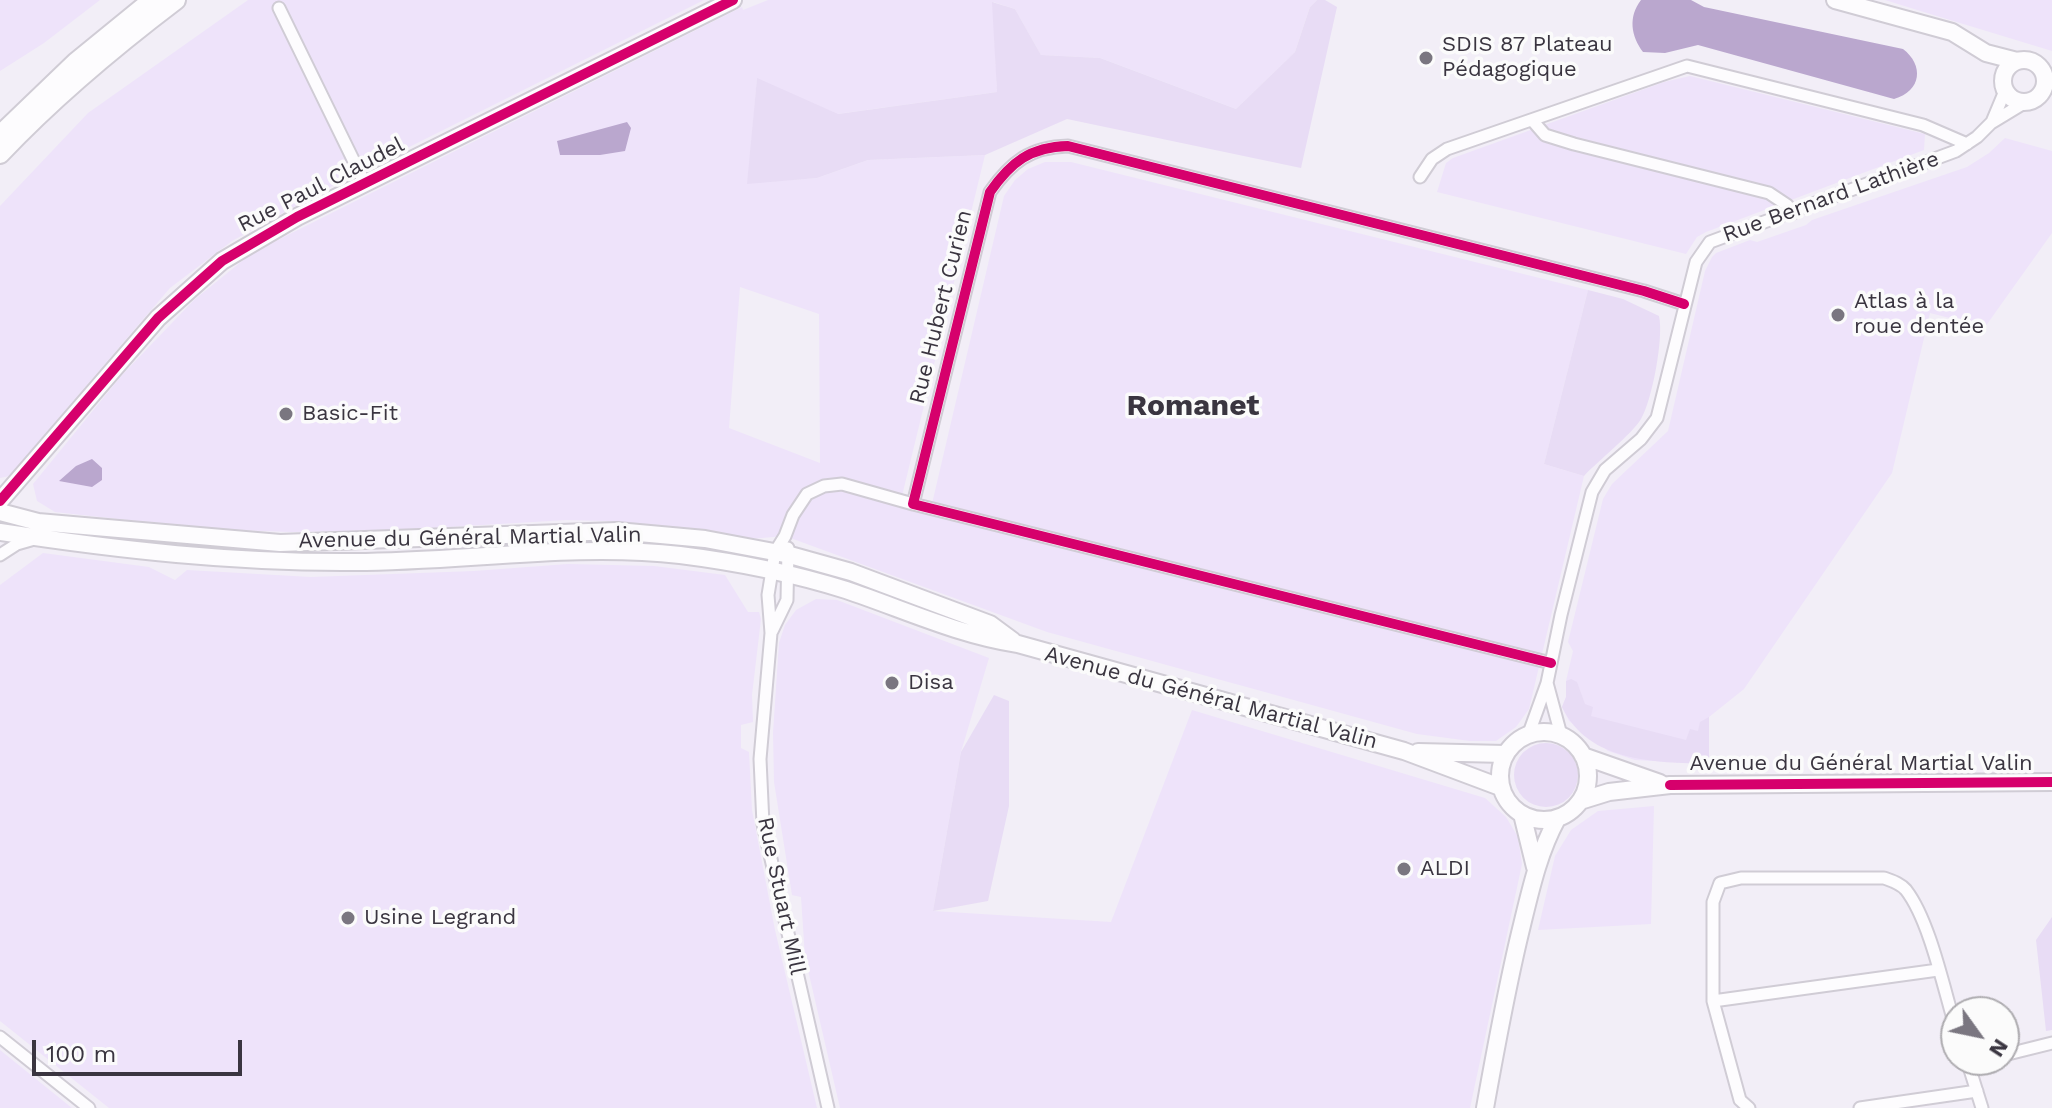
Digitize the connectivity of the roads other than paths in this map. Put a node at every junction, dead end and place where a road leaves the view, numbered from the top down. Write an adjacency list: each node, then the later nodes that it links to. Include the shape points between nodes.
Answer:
1 (152, 0): 15 (main road, via 76,62)
2 (176, 0): 17 (main road, via 120,42)
3 (733, 0): 19 (main road, Rue Paul Claudel)
4 (1835, 0): 5 (main road)
5 (1875, 4): 7 (main road, via 1952,32)
6 (279, 8): 19 (street)
7 (1986, 53): 8 (main road); 10 (main road)
8 (2017, 61): 9 (main road); 10 (main road, via 2007,68)
9 (2046, 69): 11 (main road)
10 (2004, 86): 12 (main road, via 2009,97); 14 (street, Rue Bernard Lathière)
11 (2047, 91): 12 (main road)
12 (2024, 103): 14 (street, Rue Bernard Lathière)
13 (1532, 120): 16 (street, via 1687,66 1923,125); 18 (street, via 1447,149); 20 (street, via 1545,135 1769,193)
14 (1991, 123): 16 (street, Rue Bernard Lathière)
15 (0, 135)
16 (1967, 144): 20 (street, Rue Bernard Lathière)
17 (0, 154)
18 (1420, 177)
19 (365, 184): 22 (main road, Rue Paul Claudel, via 241,248 201,277 158,318)
20 (1793, 213): 21 (street, Rue Bernard Lathière, via 1710,242 1696,262)
21 (1684, 304): 23 (street, Rue Hubert Curien, via 1097,153 1046,147 1005,171 990,192); 33 (street, Rue Bernard Lathière, via 1657,418 1605,470 1592,492)
22 (0, 501)
23 (913, 504): 27 (street, Rue Stuart Mill, via 842,484 824,486 807,494 793,515); 33 (street)
24 (0, 512): 27 (main road, Avenue du Général Martial Valin, via 38,522 280,543 617,531 705,539)
25 (0, 532): 26 (main road, Avenue du Général Martial Valin)
26 (37, 538): 28 (street); 29 (main road, Avenue du Général Martial Valin, via 242,561 357,563 573,551 677,555)
27 (783, 554): 29 (street, Rue Stuart Mill); 30 (street, Rue Stuart Mill); 32 (main road, Avenue du Général Martial Valin, via 851,572 990,624)
28 (0, 555)
29 (772, 570): 30 (main road, Avenue du Général Martial Valin); 31 (street, Rue Stuart Mill)
30 (789, 575): 31 (street, Rue Stuart Mill, via 786,605); 32 (main road, Avenue du Général Martial Valin, via 982,639)
31 (771, 633): 56 (street, Rue Stuart Mill, via 761,738 763,824)
32 (1018, 644): 37 (main road, Avenue du Général Martial Valin)
33 (1551, 663): 34 (street, Rue Bernard Lathière)
34 (1547, 683): 35 (street, Rue Bernard Lathière); 36 (street, Rue Bernard Lathière)
35 (1529, 733): 36 (main road); 38 (main road)
36 (1561, 735): 39 (main road)
37 (1404, 751): 38 (main road, Avenue du Général Martial Valin); 42 (main road, Avenue du Général Martial Valin)
38 (1505, 754): 42 (main road)
39 (1583, 756): 41 (main road, Avenue du Général Martial Valin); 43 (main road, via 1588,779)
40 (2052, 782): 41 (main road, Avenue du Général Martial Valin)
41 (1670, 785): 43 (main road, Avenue du Général Martial Valin)
42 (1500, 787): 44 (main road)
43 (1580, 801): 45 (main road)
44 (1522, 814): 45 (main road); 46 (main road)
45 (1557, 819): 46 (main road)
46 (1536, 868): 57 (main road)
47 (1938, 970): 48 (street); 49 (street); 49 (street, via 1923,924 1897,882 1741,878 1720,883 1713,902)
48 (1946, 996)
49 (1713, 1001): 58 (street, via 1740,1100)
50 (0, 1037): 55 (street)
51 (2052, 1043): 52 (street)
52 (2020, 1051)
53 (1972, 1076): 54 (street)
54 (1977, 1091): 59 (street); 60 (street)
55 (89, 1108)
56 (828, 1108)
57 (1485, 1108)
58 (1749, 1108)
59 (1860, 1108)
60 (1982, 1108)

